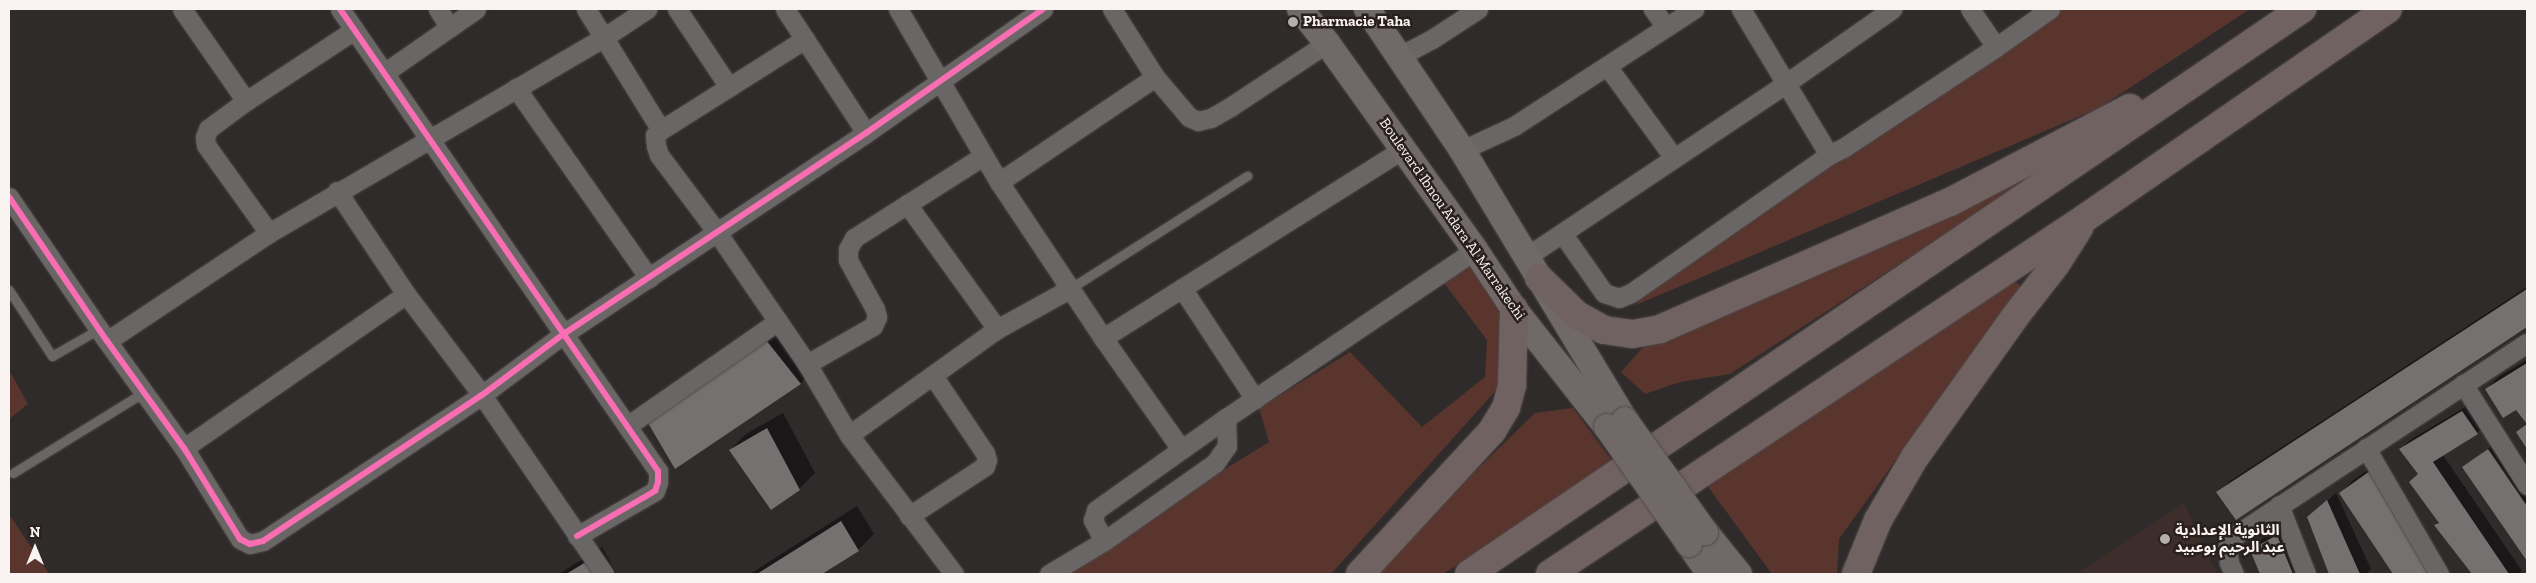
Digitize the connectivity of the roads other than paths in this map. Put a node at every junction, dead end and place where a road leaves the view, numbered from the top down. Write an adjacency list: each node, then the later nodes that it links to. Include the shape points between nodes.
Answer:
1 (182, 9): 39 (street)
2 (340, 9): 25 (street)
3 (438, 9): 24 (street)
4 (476, 9): 24 (street)
5 (586, 9): 26 (street)
6 (647, 9): 26 (street)
7 (676, 9): 37 (street)
8 (786, 9): 27 (street)
9 (898, 9): 35 (street)
10 (1112, 9): 34 (street)
11 (1300, 9): 28 (main road, Boulevard Ibnou Adara Al Marrakechi)
12 (1367, 9): 31 (main road)
13 (1478, 9): 31 (street, via 1432,39)
14 (1653, 9): 23 (street)
15 (1694, 9): 23 (street)
16 (1741, 9): 36 (street)
17 (1892, 9): 36 (street)
18 (1970, 9): 29 (street)
19 (2050, 9): 29 (street)
20 (2302, 9): 30 (highway)
21 (2388, 9): 53 (highway)
22 (1035, 11): 35 (street)
23 (1666, 27): 32 (street)
24 (450, 28): 33 (street)
25 (354, 30): 33 (street); 39 (street)
26 (603, 38): 38 (street); 40 (street)
27 (806, 39): 37 (street); 41 (street)
28 (1327, 43): 34 (street, via 1230,107 1204,120 1189,117); 43 (main road, Boulevard Ibnou Adara Al Marrakechi)
29 (1996, 47): 45 (street)
30 (2244, 48): 58 (highway, via 1950,202 1660,329 1633,334 1604,330 1577,315); 95 (highway)
31 (1398, 56): 44 (main road)
32 (1607, 66): 44 (street, via 1514,126); 47 (street)
33 (384, 73): 42 (street)
34 (1155, 76): 49 (street)
35 (942, 81): 41 (street); 46 (street)
36 (1785, 84): 45 (street); 47 (street)
37 (729, 87): 40 (street)
38 (516, 88): 42 (street); 59 (street)
39 (246, 101): 55 (street, via 208,129 206,145)
40 (661, 130): 54 (street, via 654,140 659,155)
41 (866, 133): 54 (street)
42 (430, 138): 50 (street); 67 (street)
43 (1403, 149): 57 (main road, Boulevard Ibnou Adara Al Marrakechi); 61 (street)
44 (1462, 150): 58 (main road)
45 (1828, 155): 56 (street, via 1631,293 1619,298 1604,293)
46 (983, 156): 49 (street); 52 (street)
47 (1674, 158): 56 (street)
48 (1247, 176): 60 (lane)
49 (999, 182): 60 (street)
50 (337, 191): 55 (street); 63 (street)
51 (9, 197): 68 (street)
52 (907, 204): 66 (street); 71 (street, via 854,238 848,249 848,260 875,308 877,317 873,326)
53 (2085, 218): 96 (highway); 99 (highway, via 2056,264 1916,457 1878,520)
54 (716, 231): 59 (street); 65 (street)
55 (269, 233): 68 (street)
56 (1562, 233): 58 (street)
57 (1475, 250): 64 (main road, Boulevard Ibnou Adara Al Marrakechi); 76 (street)
58 (1532, 267): 78 (main road)
59 (649, 278): 67 (street)
60 (1071, 288): 66 (street); 69 (street)
61 (1182, 288): 69 (street); 76 (street)
62 (9, 290): 68 (lane, via 52,356)
63 (406, 294): 75 (street); 81 (street)
64 (1514, 309): 78 (main road, Boulevard Ibnou Adara Al Marrakechi); 94 (highway, via 1512,385 1506,408 1492,431)
65 (778, 321): 71 (street); 79 (street)
66 (997, 330): 72 (street)
67 (564, 333): 75 (street); 79 (street)
68 (103, 335): 74 (street)
69 (1103, 338): 83 (street)
70 (2527, 343): 73 (street)
71 (807, 364): 80 (street)
72 (933, 376): 80 (street); 87 (street, via 986,453 987,460 985,466)
73 (2463, 384): 82 (street); 85 (street)
74 (144, 392): 81 (street); 84 (lane)
75 (482, 395): 81 (street, via 262,541 250,544 240,539); 88 (street)
76 (1255, 399): 77 (street)
77 (1226, 418): 83 (street); 90 (street, via 1227,446 1216,463)
78 (1616, 423): 89 (main road, bridge)
79 (626, 426): 88 (street, via 658,471 658,482 654,491)
80 (849, 434): 87 (street)
81 (184, 448)
82 (2366, 448): 86 (street); 102 (street)
83 (1181, 449): 90 (street, via 1096,510 1094,520)
84 (13, 473)
85 (2527, 485)
86 (2279, 505): 100 (street, via 2234,536 2227,548); 101 (street)
87 (909, 516): 92 (street)
88 (578, 536): 91 (street)
89 (1697, 538): 97 (main road); 98 (main road)
90 (1104, 540): 93 (street)
91 (604, 574)
92 (954, 574)
93 (1049, 574)
94 (1360, 574)
95 (1469, 574)
96 (1550, 574)
97 (1710, 574)
98 (1739, 574)
99 (1856, 574)
100 (2234, 574)
101 (2306, 574)
102 (2439, 574)

